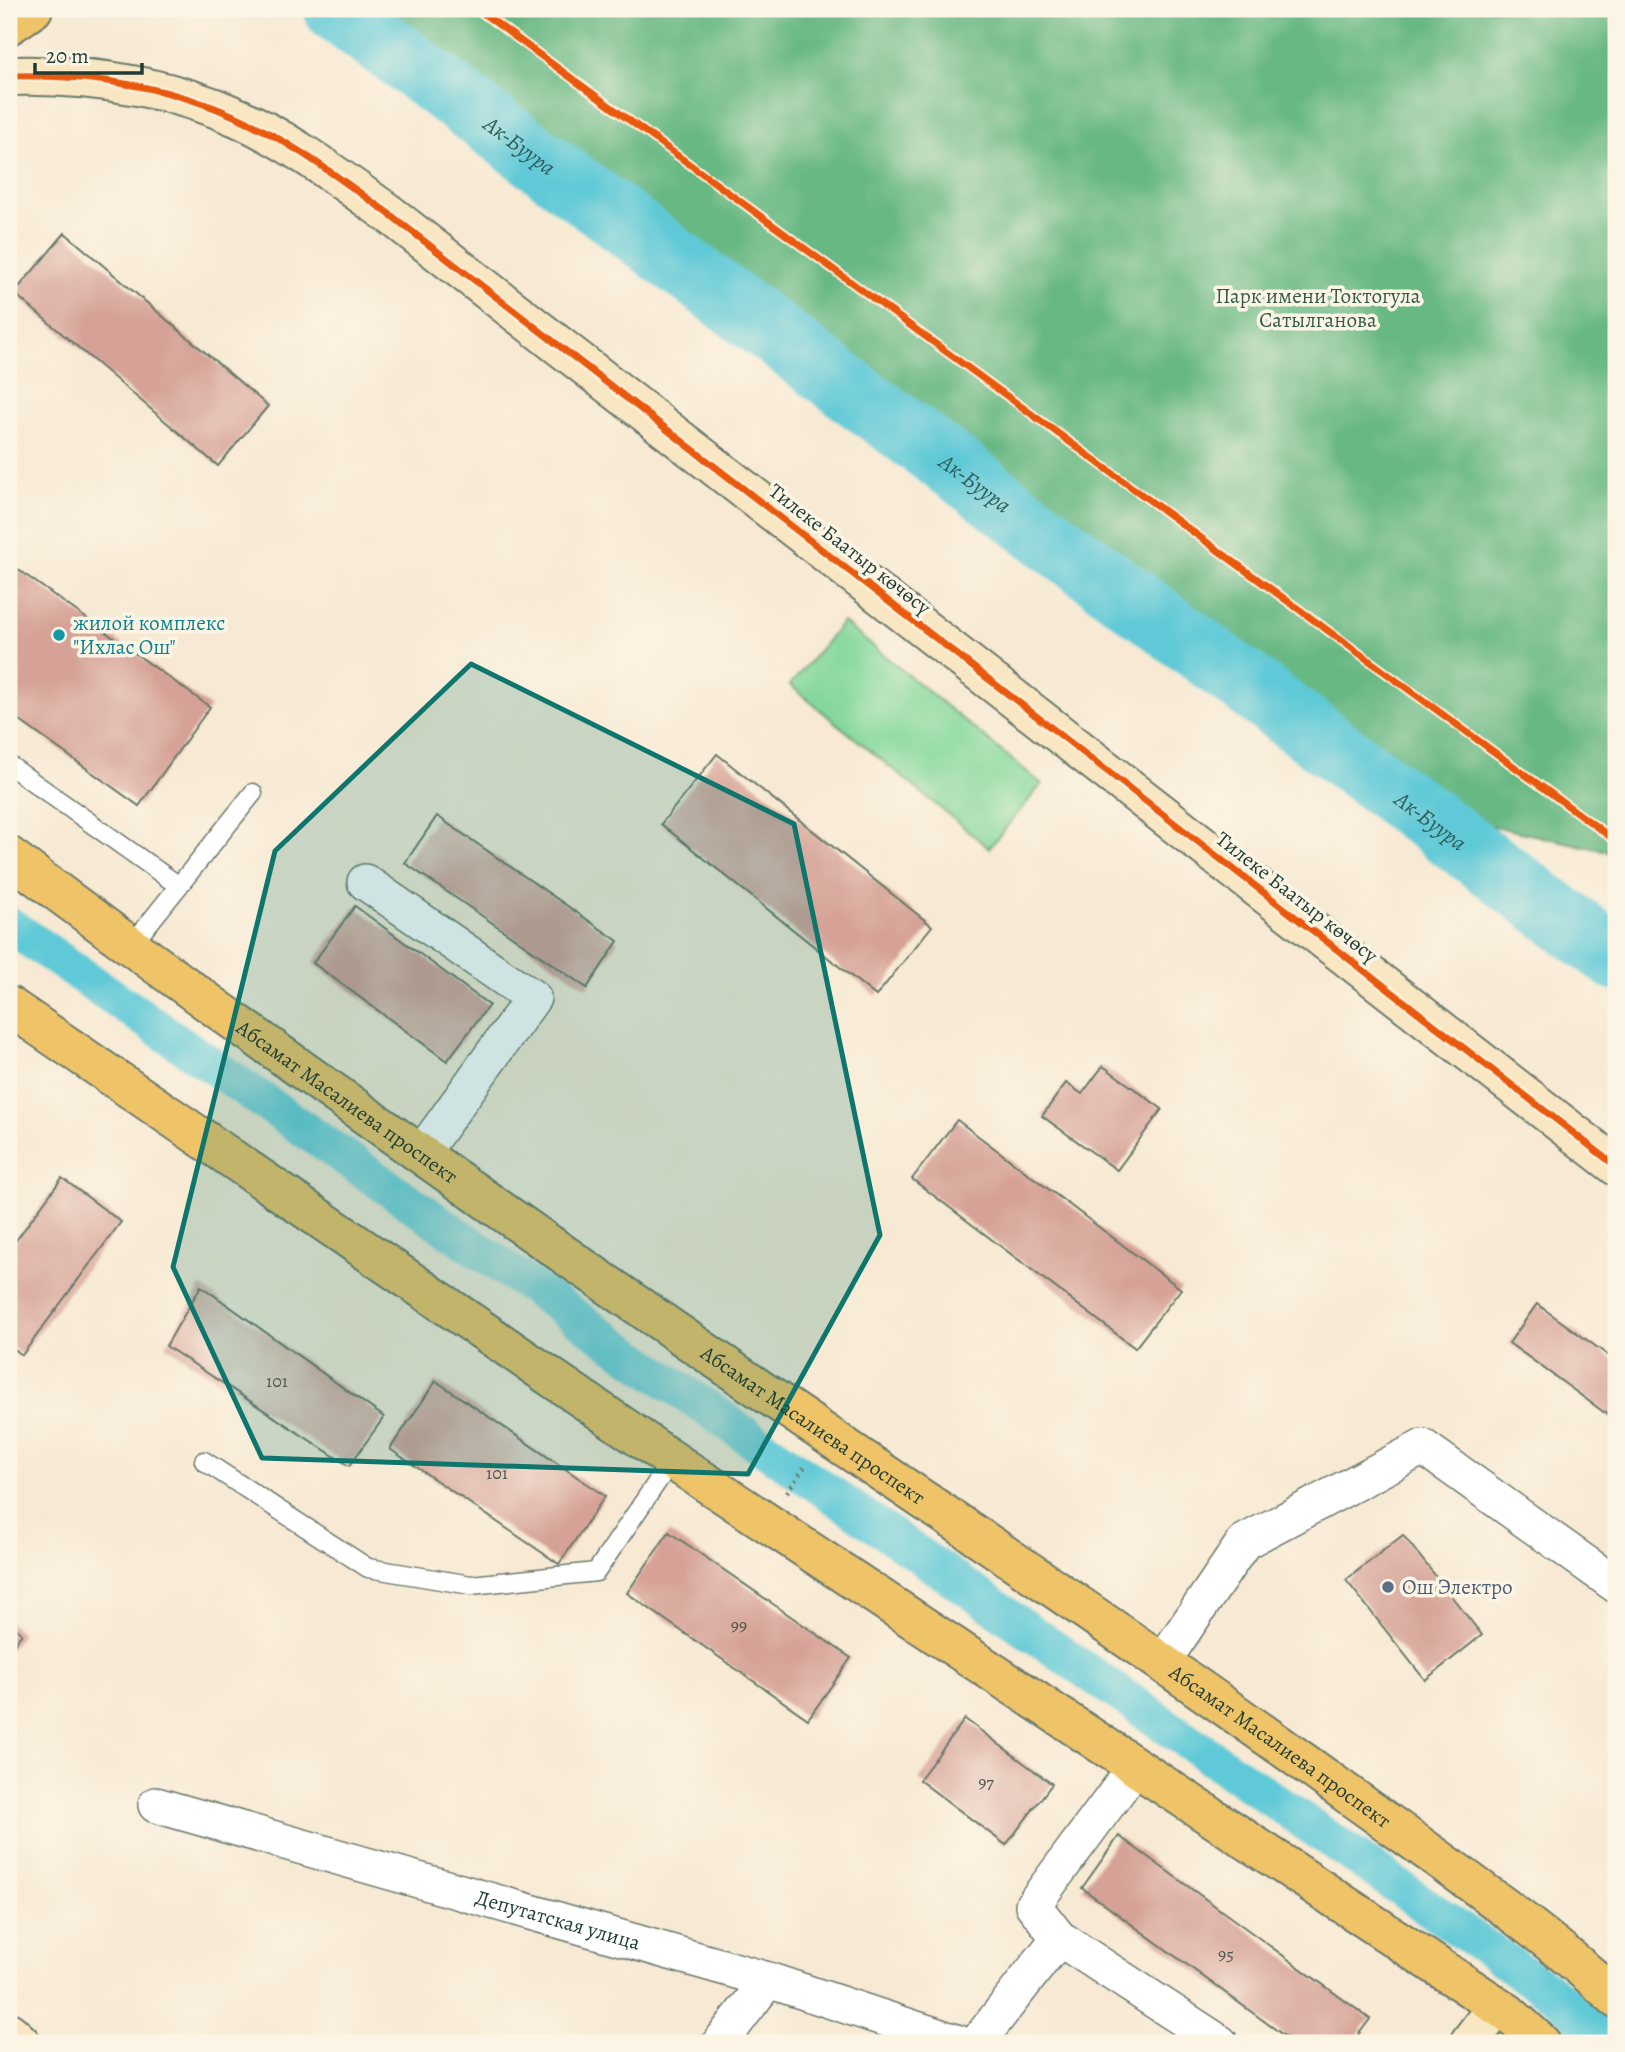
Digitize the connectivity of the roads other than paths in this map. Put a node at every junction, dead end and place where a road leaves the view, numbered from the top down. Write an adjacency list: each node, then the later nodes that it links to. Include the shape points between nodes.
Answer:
1 (33, 9): 2 (main road)
2 (9, 25)
3 (9, 76): 12 (street, Тилеке Баатыр көчөсү, via 60,74 159,89 239,118 313,159)
4 (9, 765): 8 (lane)
5 (253, 793): 8 (lane)
6 (9, 856): 9 (main road, Абсамат Масалиева проспект)
7 (365, 882): 11 (street, via 534,998)
8 (179, 886): 9 (lane)
9 (130, 947): 11 (main road, Абсамат Масалиева проспект)
10 (9, 1006): 13 (main road)
11 (421, 1154): 16 (main road, Абсамат Масалиева проспект)
12 (1616, 1166)
13 (672, 1460): 14 (lane, via 596,1572 471,1585 368,1568); 17 (main road)
14 (204, 1461)
15 (1616, 1585): 16 (street, via 1423,1447 1244,1542)
16 (1163, 1661): 21 (main road, Абсамат Масалиева проспект, via 1553,1942)
17 (1136, 1766): 19 (street, via 1033,1905); 22 (main road)
18 (156, 1805): 20 (street, Депутатская улица)
19 (1059, 1938): 27 (street); 28 (street)
20 (768, 1980): 25 (street); 26 (street, Депутатская улица)
21 (1616, 1998)
22 (1497, 2006): 29 (street); 30 (main road)
23 (9, 2032): 24 (street)
24 (21, 2043)
25 (720, 2043)
26 (960, 2043)
27 (977, 2043)
28 (1220, 2043)
29 (1469, 2043)
30 (1541, 2043)

